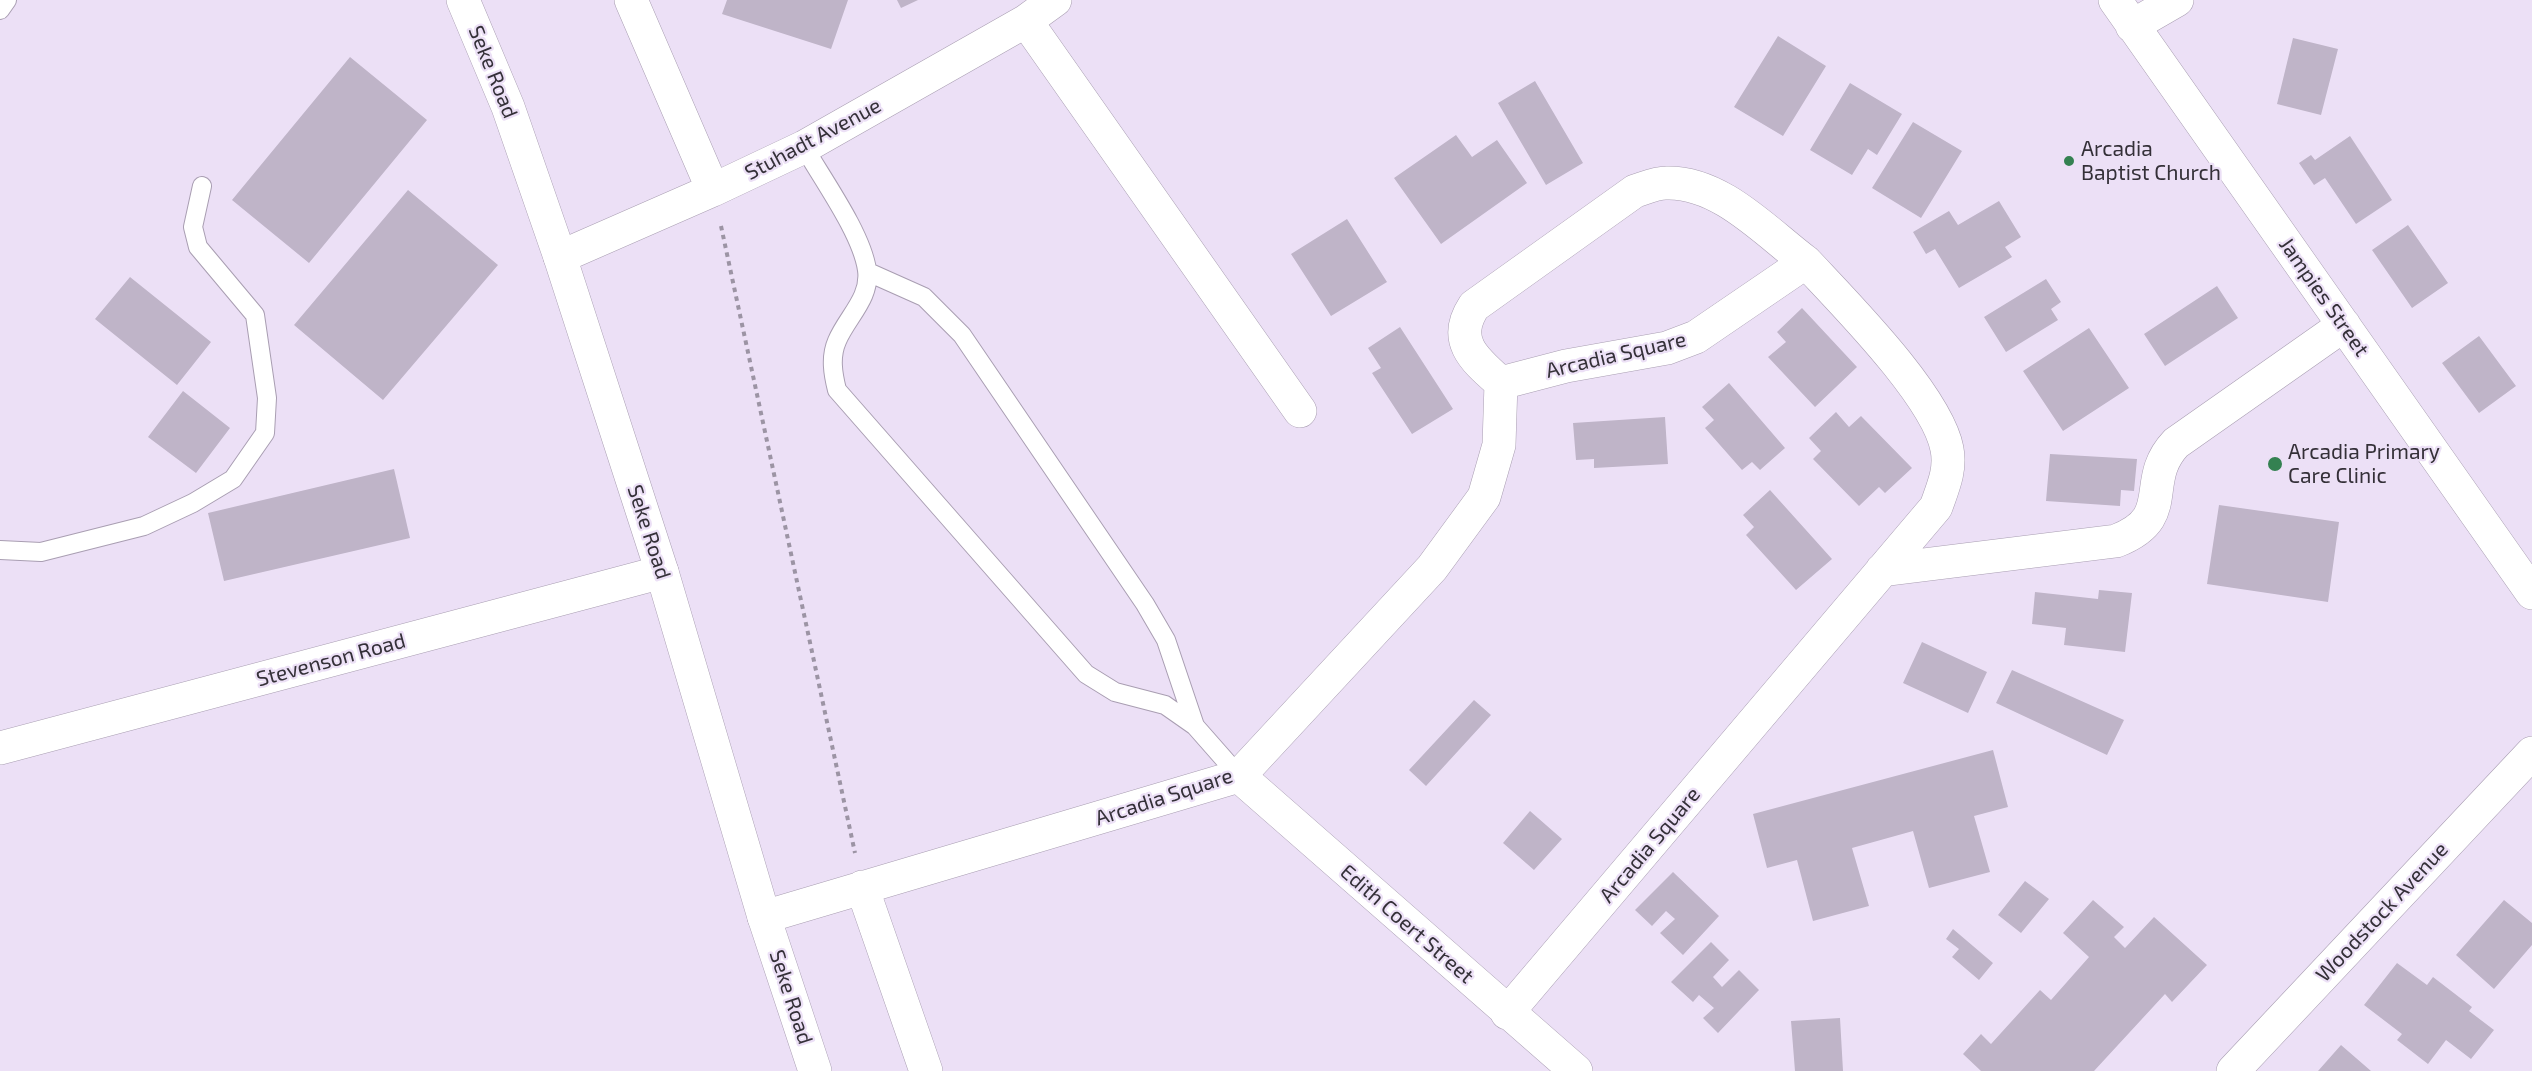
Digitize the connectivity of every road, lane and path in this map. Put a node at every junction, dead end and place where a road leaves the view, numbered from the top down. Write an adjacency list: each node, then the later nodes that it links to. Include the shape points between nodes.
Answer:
1 (7, 0): 6 (lane)
2 (463, 0): 12 (street, Seke Road, via 508,107)
3 (631, 0): 11 (street)
4 (2177, 0): 7 (street)
5 (1053, 1): 8 (street, Stuhadt Avenue)
6 (0, 10)
7 (2124, 13): 15 (street, Jampies Street)
8 (1026, 21): 9 (street, Stuhadt Avenue); 17 (street)
9 (804, 147): 11 (street, Stuhadt Avenue); 14 (lane, via 860,244)
10 (202, 186): 18 (lane, via 193,227 198,247 255,315 267,398 265,433 234,479 144,526 41,552)
11 (713, 190): 12 (street, Stuhadt Avenue); 26 (path)
12 (560, 257): 20 (street, Seke Road)
13 (1806, 262): 16 (street, Arcadia Square, via 1696,337 1667,348 1566,366); 16 (street, via 1722,198 1691,186 1665,183 1635,191 1474,306 1465,320 1465,341 1477,361); 19 (street, Arcadia Square, via 1870,331 1933,413 1947,448 1948,476 1936,507)
14 (868, 272): 22 (lane, via 924,297 962,335 1145,604 1166,640); 22 (lane, via 862,302 837,341 832,368 837,390 1086,674 1115,692 1165,705)
15 (2344, 325): 19 (street, via 2176,443 2165,455 2153,514 2136,533 2116,541); 21 (street, Jampies Street)
16 (1501, 383): 25 (street, Arcadia Square, via 1499,445 1484,497 1432,568)
17 (1300, 411)
18 (0, 550)
19 (1882, 570): 28 (street, Arcadia Square)
20 (662, 572): 23 (street, Stevenson Road); 27 (street, Seke Road)
21 (2528, 576)
22 (1195, 726): 25 (lane)
23 (0, 748)
24 (2532, 753): 32 (street, Woodstock Avenue)
25 (1239, 776): 26 (street, Arcadia Square); 28 (street, Edith Coert Street)
26 (862, 887): 27 (street, Arcadia Square); 30 (street)
27 (764, 917): 29 (street, Seke Road)
28 (1507, 1012): 31 (street, Edith Coert Street)
29 (815, 1071)
30 (926, 1071)
31 (1576, 1071)
32 (2233, 1071)

